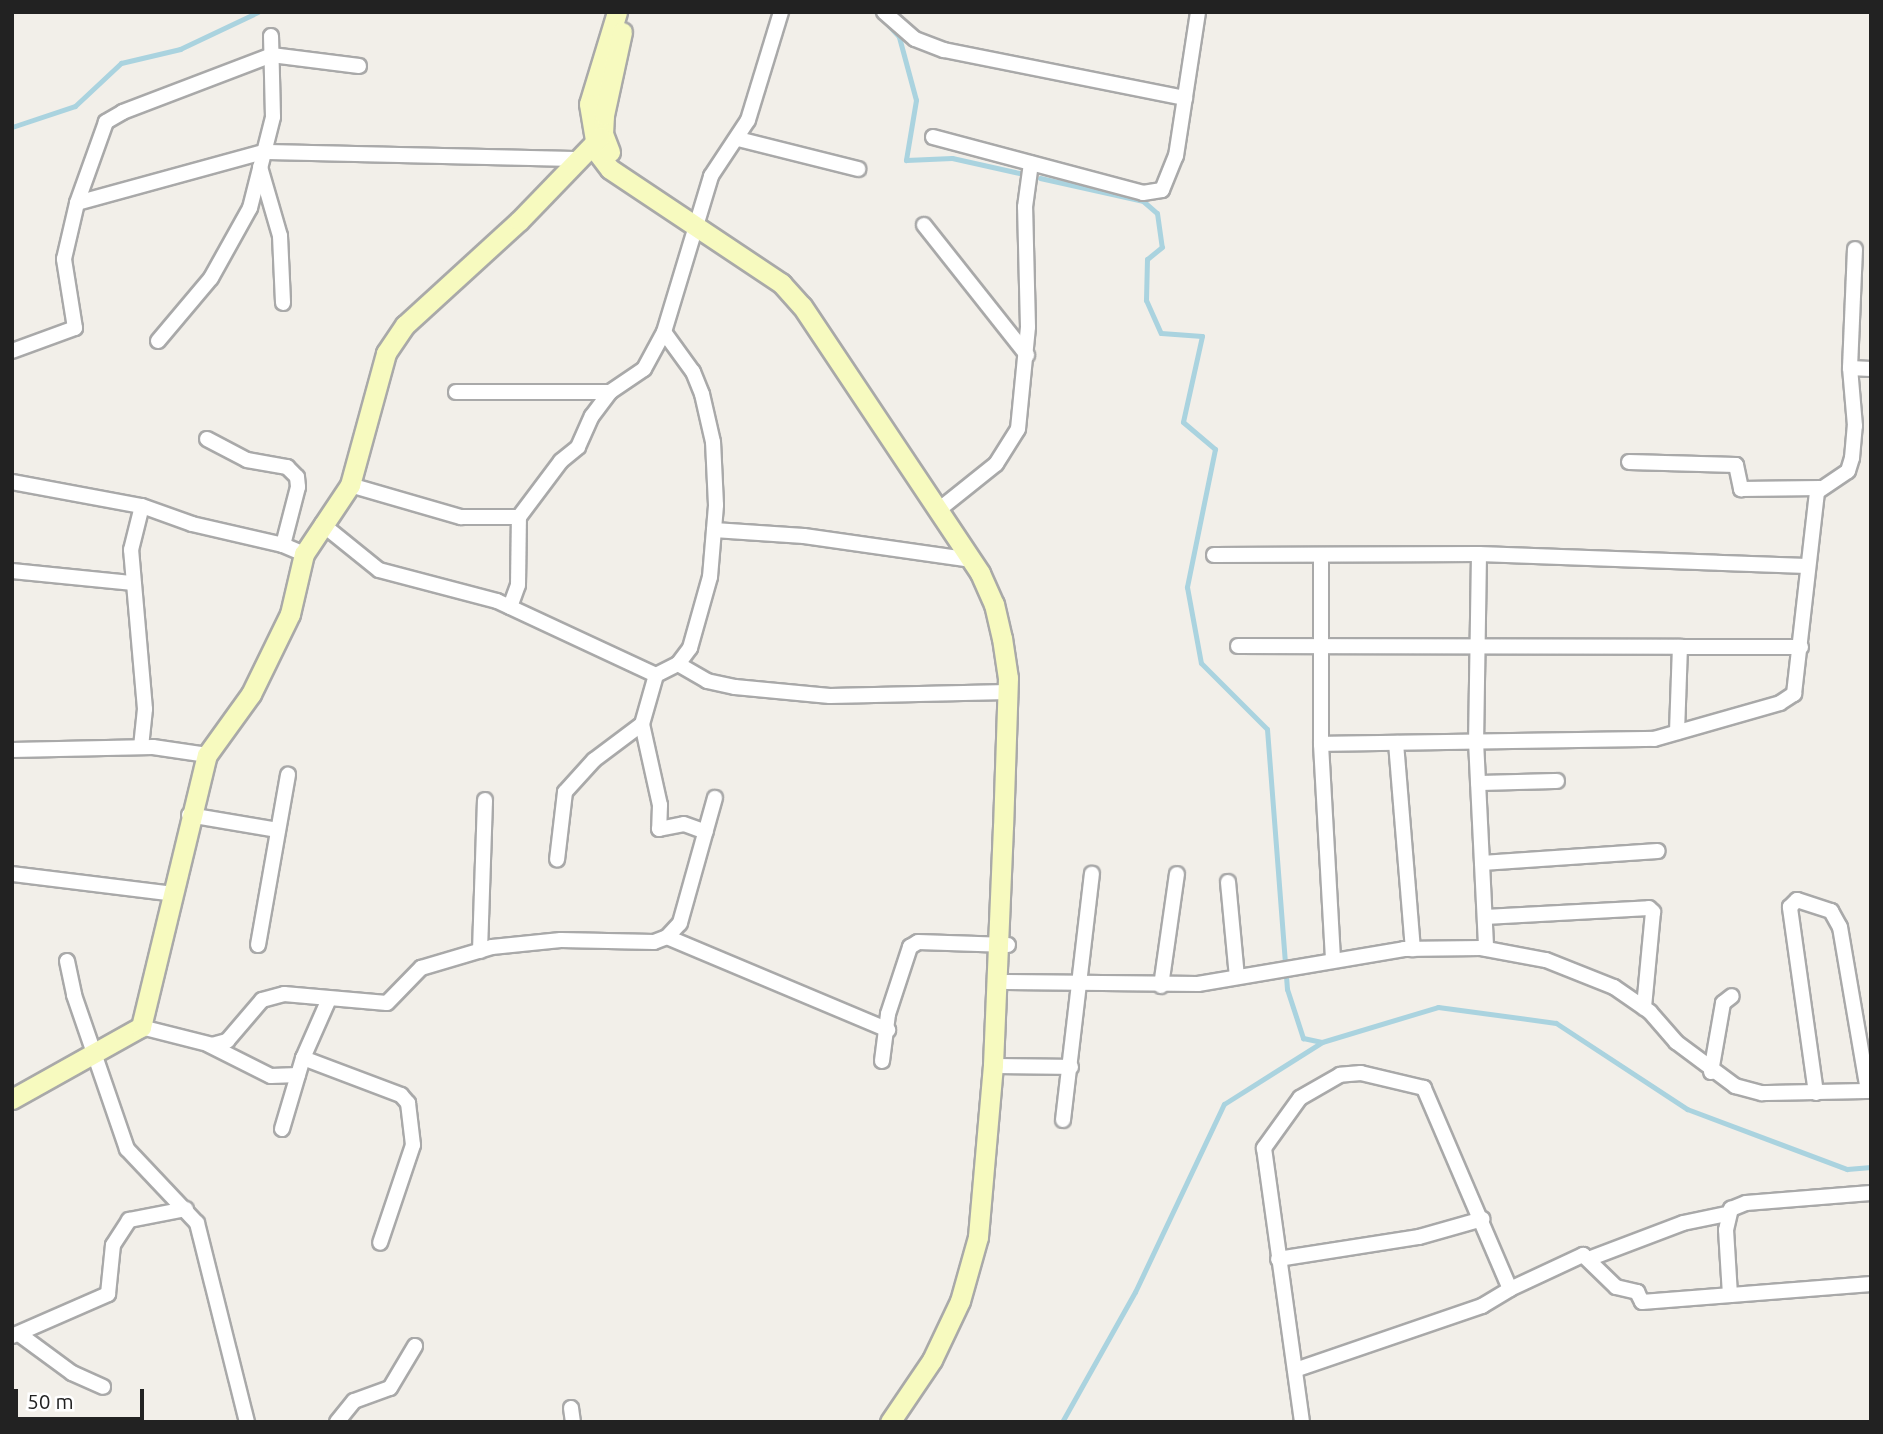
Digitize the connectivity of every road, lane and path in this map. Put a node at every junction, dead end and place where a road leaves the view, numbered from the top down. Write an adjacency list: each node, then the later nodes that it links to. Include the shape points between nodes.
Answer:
1 (617, 12): 11 (street, via 589,104)
2 (631, 12): 11 (street, via 613,67)
3 (781, 12): 12 (street)
4 (884, 12): 9 (street, via 915,39 944,50)
5 (1198, 12): 9 (street)
6 (271, 36): 7 (street)
7 (272, 55): 8 (street); 13 (street, via 273,117); 18 (street, via 106,122)
8 (359, 66)
9 (1185, 98): 15 (street, via 1176,156 1162,190 1143,193)
10 (933, 137): 15 (street)
11 (598, 139): 14 (street); 19 (street, via 617,162)
12 (738, 139): 17 (street); 19 (street, via 720,157 711,176)
13 (264, 152): 14 (street); 16 (street); 18 (street)
14 (578, 159): 34 (street, via 520,221 405,325 386,353)
15 (1031, 163): 26 (street, via 1025,207)
16 (260, 167): 22 (street, via 280,236); 24 (street, via 250,208 211,278)
17 (858, 169)
18 (77, 203): 25 (street, via 64,259 75,328)
19 (699, 224): 23 (street); 36 (street, via 780,269 810,299); 46 (street, via 766,272 802,306)
20 (924, 225): 26 (street)
21 (1856, 249): 27 (street)
22 (283, 303)
23 (664, 332): 30 (street, via 645,369); 40 (street, via 694,372 702,394 713,442)
24 (158, 341)
25 (12, 351)
26 (1027, 355): 36 (street, via 1024,403 1009,449)
27 (1850, 368): 28 (street); 35 (street, via 1855,426 1852,458 1848,471)
28 (1871, 369)
29 (456, 392): 30 (street)
30 (610, 392): 38 (street, via 578,447 561,461)
31 (206, 439): 41 (street, via 247,460 287,467 296,477 298,486)
32 (1629, 462): 35 (street, via 1735,465 1741,489)
33 (12, 482): 37 (street)
34 (350, 485): 38 (street, via 461,517); 39 (street)
35 (1820, 488): 47 (street)
36 (946, 504): 86 (street, via 989,568 1004,600 1019,677)
37 (142, 506): 41 (street, via 192,524); 49 (street, via 131,550)
38 (519, 517): 50 (street, via 517,585)
39 (322, 524): 42 (street); 50 (street, via 379,570)
40 (714, 530): 46 (street, via 804,536); 56 (street, via 700,618 690,648)
41 (283, 545): 42 (street)
42 (304, 554): 66 (street, via 290,614 257,682)
43 (1479, 554): 45 (street); 47 (street); 55 (street)
44 (1213, 555): 45 (street)
45 (1321, 555): 54 (street)
46 (972, 560): 58 (street, via 994,604)
47 (1807, 566): 53 (street)
48 (12, 571): 49 (street)
49 (133, 583): 64 (street, via 145,709)
50 (510, 607): 57 (street)
51 (1238, 646): 54 (street)
52 (1680, 647): 53 (street); 55 (street, via 1598,644); 60 (street)
53 (1801, 647): 60 (street, via 1794,694 1780,703)
54 (1318, 648): 55 (street); 63 (street)
55 (1477, 650): 61 (street)
56 (678, 664): 57 (street); 58 (street, via 707,681 735,687 830,696)
57 (656, 675): 59 (street)
58 (1008, 692): 86 (street)
59 (642, 724): 74 (street, via 660,805 659,829 684,824); 76 (street, via 594,760 565,792)
60 (1677, 732): 61 (street, via 1654,739)
61 (1476, 741): 62 (street); 69 (street)
62 (1396, 743): 63 (street); 87 (street)
63 (1321, 744): 90 (street)
64 (141, 747): 65 (street); 66 (street)
65 (12, 750)
66 (207, 755): 72 (street)
67 (288, 775): 73 (street)
68 (1557, 781): 69 (street)
69 (1478, 783): 77 (street)
70 (715, 798): 74 (street)
71 (485, 800): 89 (street)
72 (189, 815): 73 (street); 82 (street)
73 (278, 830): 85 (street)
74 (706, 832): 84 (street, via 680,923)
75 (1658, 851): 77 (street)
76 (557, 860)
77 (1482, 863): 83 (street)
78 (12, 874): 82 (street)
79 (1092, 874): 94 (street)
80 (1177, 874): 95 (street)
81 (1228, 882): 92 (street)
82 (175, 894): 99 (street)
83 (1485, 917): 88 (street); 98 (street, via 1649,908 1653,912)
84 (667, 937): 89 (street, via 654,942 561,940); 100 (street)
85 (258, 944)
86 (1003, 945): 93 (street); 100 (street, via 918,942 910,947 888,1014); 130 (street, via 974,1262 932,1360)
87 (1413, 949): 88 (street); 90 (street)
88 (1486, 949): 98 (street, via 1577,969)
89 (480, 951): 97 (street, via 421,968 387,1003)
90 (1333, 959): 92 (street)
91 (67, 961): 102 (street, via 74,995)
92 (1237, 977): 95 (street)
93 (1007, 982): 94 (street); 105 (street)
94 (1081, 982): 95 (street); 106 (street)
95 (1161, 986)
96 (1732, 996): 107 (street, via 1724,1003)
97 (329, 999): 101 (street, via 284,994 262,1000 227,1041); 103 (street)
98 (1644, 1008): 107 (street)
99 (141, 1027): 101 (street); 102 (street)
100 (888, 1030): 104 (street)
101 (208, 1044): 108 (street, via 271,1076)
102 (96, 1050): 111 (street); 115 (street, via 127,1149)
103 (303, 1059): 108 (street); 118 (street, via 401,1095 408,1103 413,1145)
104 (882, 1062)
105 (1003, 1066): 106 (street); 131 (street, via 984,1264 941,1365)
106 (1070, 1067): 112 (street)
107 (1711, 1072): 110 (street, via 1735,1086 1762,1093)
108 (298, 1074): 113 (street)
109 (1870, 1091): 110 (street); 110 (street, via 1840,927 1831,911 1797,900 1790,907)
110 (1816, 1093)
111 (12, 1099)
112 (1063, 1120)
113 (282, 1129)
114 (1871, 1193): 116 (street, via 1745,1203)
115 (186, 1209): 124 (street, via 129,1220 113,1245 108,1294); 128 (street, via 197,1223)
116 (1727, 1214): 119 (street, via 1683,1223); 123 (street)
117 (1482, 1219): 120 (street, via 1419,1237); 120 (street, via 1424,1088 1361,1073 1340,1075 1300,1098 1264,1148); 122 (street)
118 (380, 1243)
119 (1591, 1258): 122 (street, via 1574,1257); 123 (street, via 1616,1287 1630,1287 1642,1301)
120 (1278, 1259): 126 (street)
121 (1871, 1284): 123 (street)
122 (1510, 1289): 126 (street, via 1482,1306)
123 (1730, 1296)
124 (16, 1335): 127 (street, via 72,1373)
125 (415, 1346): 129 (street, via 390,1388 355,1401)
126 (1295, 1370): 132 (street)
127 (103, 1387)
128 (247, 1422)
129 (337, 1422)
130 (890, 1422)
131 (902, 1422)
132 (1302, 1422)

